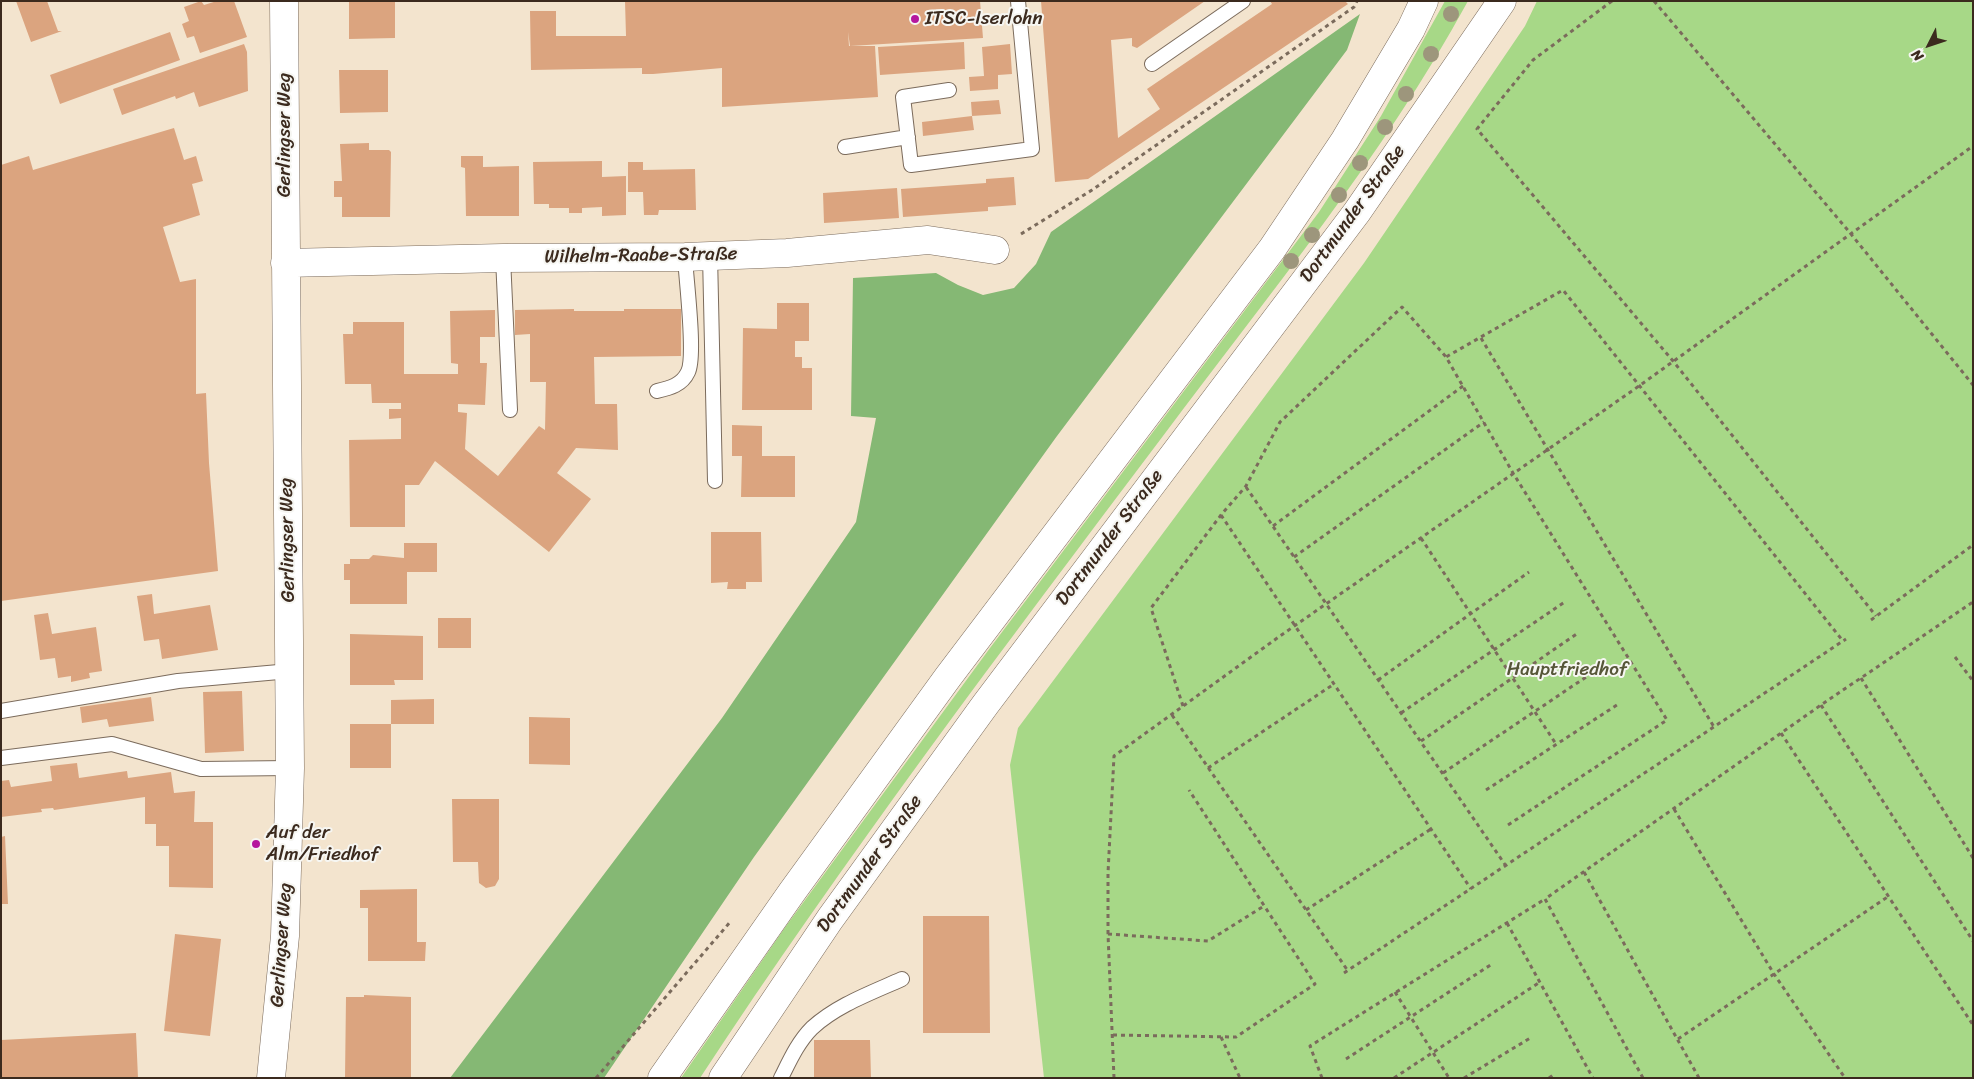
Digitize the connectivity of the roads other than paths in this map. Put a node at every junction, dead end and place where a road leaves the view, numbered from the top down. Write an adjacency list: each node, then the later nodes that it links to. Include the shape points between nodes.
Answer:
1 (284, 1): 13 (main road, Gerlingser Weg)
2 (1018, 1): 8 (lane, via 1032,149 912,165)
3 (1243, 1): 6 (lane)
4 (1424, 1): 23 (main road, via 1411,29 1344,140 1272,249 948,677)
5 (1502, 1): 24 (main road, Dortmunder Straße, via 1356,212 1119,525 830,919)
6 (1152, 64)
7 (949, 90): 8 (lane, via 903,97)
8 (908, 137): 9 (lane)
9 (845, 147)
10 (995, 250): 11 (main road, Wilhelm-Raabe-Straße, via 928,240 788,253)
11 (698, 256): 12 (main road, Wilhelm-Raabe-Straße); 14 (lane, via 689,371 677,386); 16 (lane)
12 (503, 258): 13 (main road, Wilhelm-Raabe-Straße); 15 (lane)
13 (285, 263): 17 (main road, Gerlingser Weg)
14 (657, 392)
15 (510, 410)
16 (715, 481)
17 (290, 671): 18 (lane, via 178,681); 20 (main road, Gerlingser Weg)
18 (1, 710)
19 (1, 758): 20 (lane, via 112,744 200,769)
20 (290, 768): 22 (main road, Gerlingser Weg, via 286,936)
21 (902, 980): 25 (lane, via 840,1008 812,1028 797,1047)
22 (271, 1078)
23 (662, 1078)
24 (723, 1078)
25 (781, 1078)

